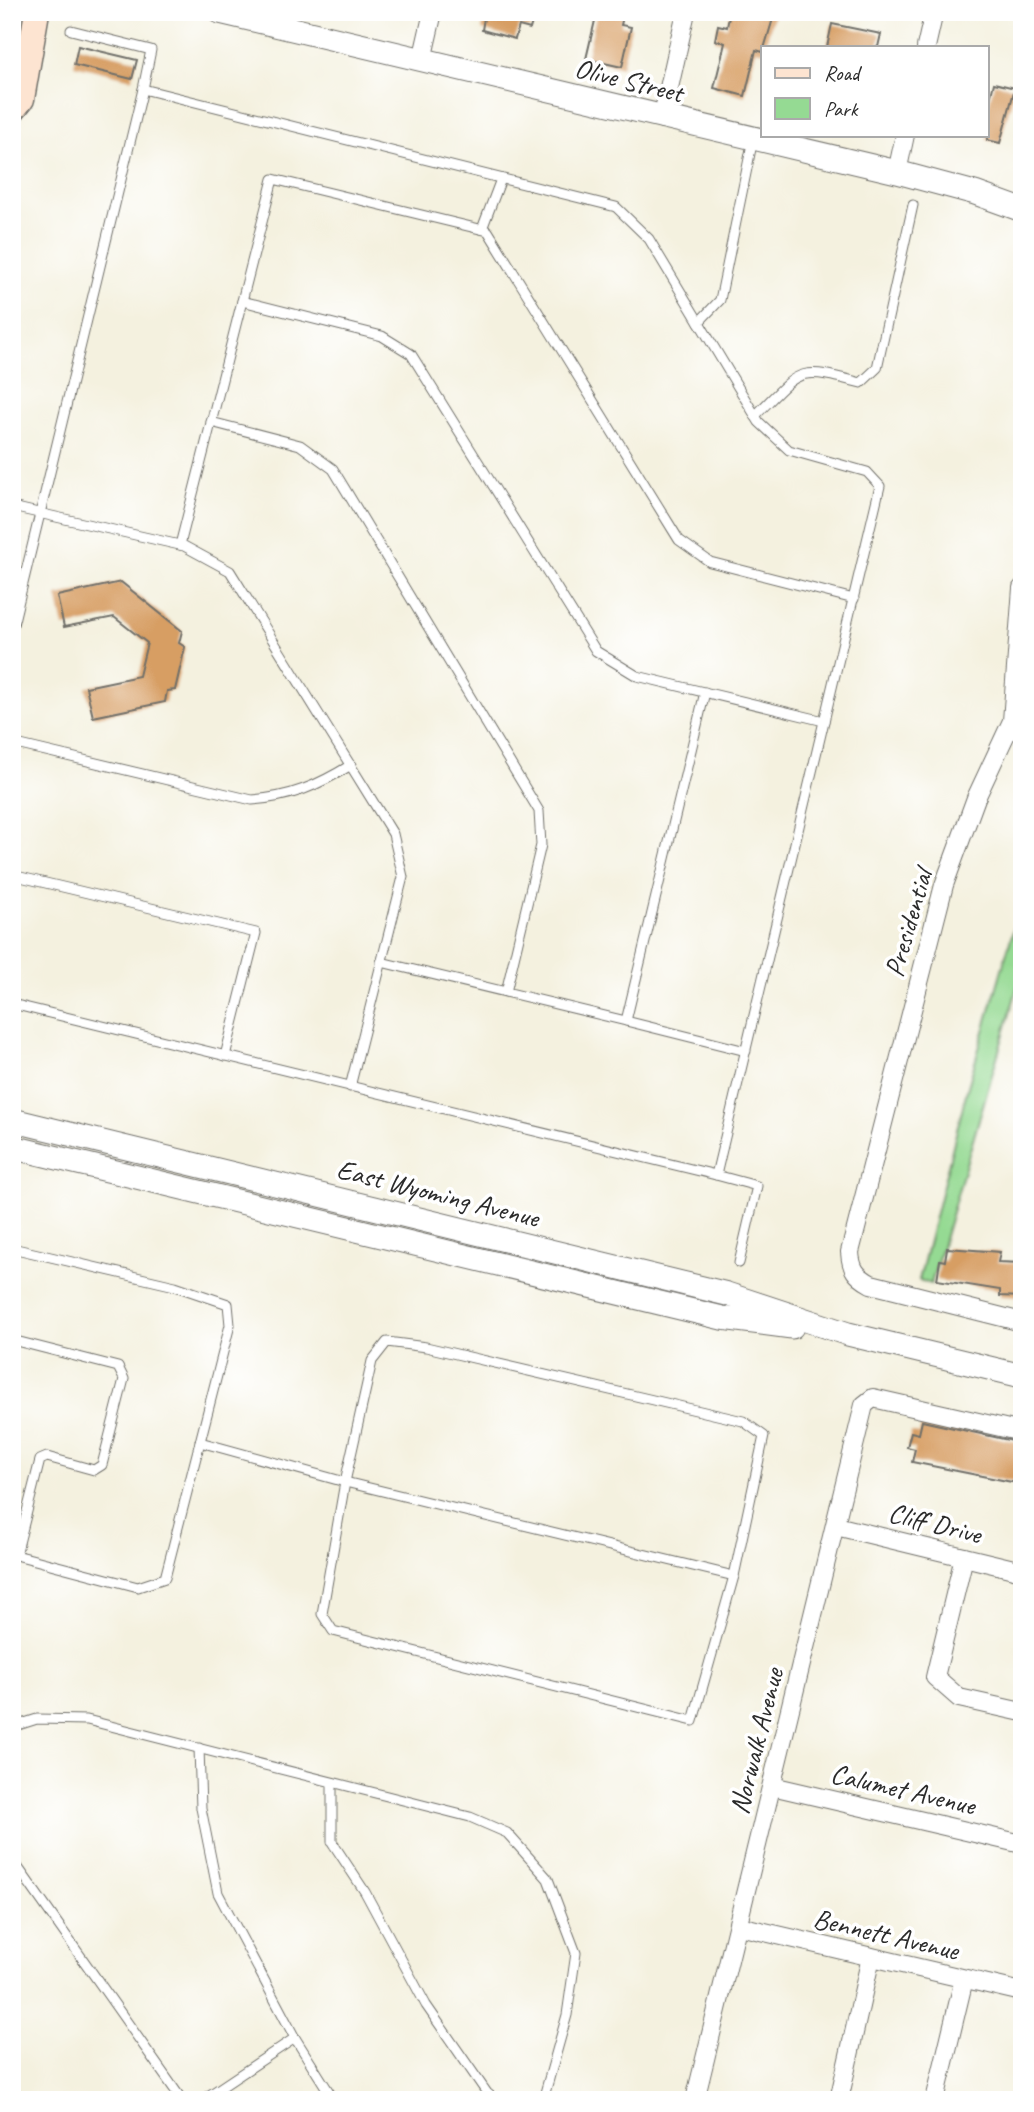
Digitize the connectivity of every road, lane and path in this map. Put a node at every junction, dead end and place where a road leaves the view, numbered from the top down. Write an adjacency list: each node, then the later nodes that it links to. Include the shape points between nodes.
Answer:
1 (37, 12): 10 (main road, via 22,99)
2 (220, 12): 8 (street, Olive Street)
3 (433, 12): 8 (street)
4 (686, 12): 11 (street)
5 (934, 12): 7 (street)
6 (71, 30): 9 (lane, via 151,50)
7 (926, 46)
8 (422, 60): 11 (street, Olive Street)
9 (143, 89): 15 (lane); 24 (lane)
10 (12, 111)
11 (662, 119): 13 (street, Olive Street)
12 (905, 136): 14 (street)
13 (753, 139): 14 (street, Olive Street); 20 (lane, via 720,300)
14 (897, 172): 17 (street, Olive Street)
15 (501, 179): 18 (lane); 20 (lane, via 616,207 649,239)
16 (913, 205): 21 (lane, via 877,368 861,383 814,371 791,379)
17 (1022, 210)
18 (482, 229): 19 (lane, via 272,179); 27 (lane, via 488,231 679,540 710,562)
19 (242, 301): 22 (lane); 29 (lane, via 382,336 411,354 596,650 638,676)
20 (699, 322): 21 (lane)
21 (755, 416): 27 (lane, via 789,450 867,472 880,486)
22 (211, 422): 25 (lane); 36 (lane, via 300,445 333,469 539,811 541,845)
23 (12, 507): 24 (lane)
24 (41, 514): 25 (lane); 28 (lane)
25 (180, 545): 33 (lane, via 230,571)
26 (1022, 588): 31 (street, Presidential)
27 (854, 598): 30 (lane)
28 (12, 629)
29 (705, 692): 30 (lane); 38 (lane)
30 (824, 721): 39 (lane)
31 (1017, 722): 47 (street, Presidential, via 976,798 944,885 850,1264 857,1276 895,1292)
32 (12, 743): 33 (lane, via 252,800 285,797)
33 (351, 765): 35 (lane, via 393,834 403,877)
34 (12, 875): 40 (lane, via 256,933)
35 (381, 962): 36 (lane); 41 (lane)
36 (506, 992): 38 (lane)
37 (12, 1004): 40 (lane)
38 (626, 1021): 39 (lane)
39 (746, 1051): 44 (lane)
40 (225, 1056): 41 (lane)
41 (350, 1087): 44 (lane)
42 (12, 1120): 48 (street, East Wyoming Avenue, via 727,1294)
43 (12, 1147): 48 (street, East Wyoming Avenue, via 722,1318)
44 (716, 1175): 46 (lane, via 758,1186)
45 (12, 1248): 52 (lane, via 174,1286 228,1304 230,1325)
46 (739, 1263)
47 (1022, 1322)
48 (848, 1334): 50 (street, East Wyoming Avenue)
49 (12, 1340): 55 (lane, via 118,1367 124,1379 102,1465 94,1470 47,1457 40,1460)
50 (1022, 1376)
51 (1022, 1432): 54 (street, Norwalk Avenue, via 873,1398 864,1405)
52 (200, 1442): 53 (lane); 55 (lane, via 165,1578 138,1587)
53 (345, 1482): 58 (lane); 58 (lane, via 322,1614 333,1631 693,1721); 58 (lane, via 372,1361 387,1342 426,1347 743,1421 764,1436)
54 (836, 1526): 56 (street, Cliff Drive); 63 (street, Norwalk Avenue)
55 (14, 1554)
56 (964, 1557): 57 (street, Cliff Drive); 59 (street, via 935,1677 959,1698)
57 (1022, 1571)
58 (734, 1576)
59 (1022, 1712)
60 (12, 1727): 61 (lane, via 37,1719 87,1720)
61 (199, 1748): 62 (lane); 70 (lane, via 201,1808 218,1893)
62 (332, 1784): 76 (lane, via 332,1842 366,1892 425,2005); 77 (lane, via 470,1817 507,1833 548,1879 576,1953 567,2015)
63 (772, 1786): 64 (street, Calumet Avenue); 66 (street, Norwalk Avenue)
64 (1022, 1844)
65 (12, 1859): 73 (lane)
66 (739, 1926): 67 (street, Bennett Avenue); 78 (street, Norwalk Avenue)
67 (871, 1957): 68 (street, Bennett Avenue); 79 (street)
68 (964, 1979): 69 (street, Bennett Avenue); 80 (street)
69 (1022, 1992)
70 (295, 2038): 74 (lane); 75 (lane)
71 (12, 2087): 72 (lane)
72 (20, 2100)
73 (182, 2100)
74 (202, 2100)
75 (334, 2100)
76 (496, 2100)
77 (542, 2100)
78 (695, 2100)
79 (839, 2100)
80 (934, 2100)

